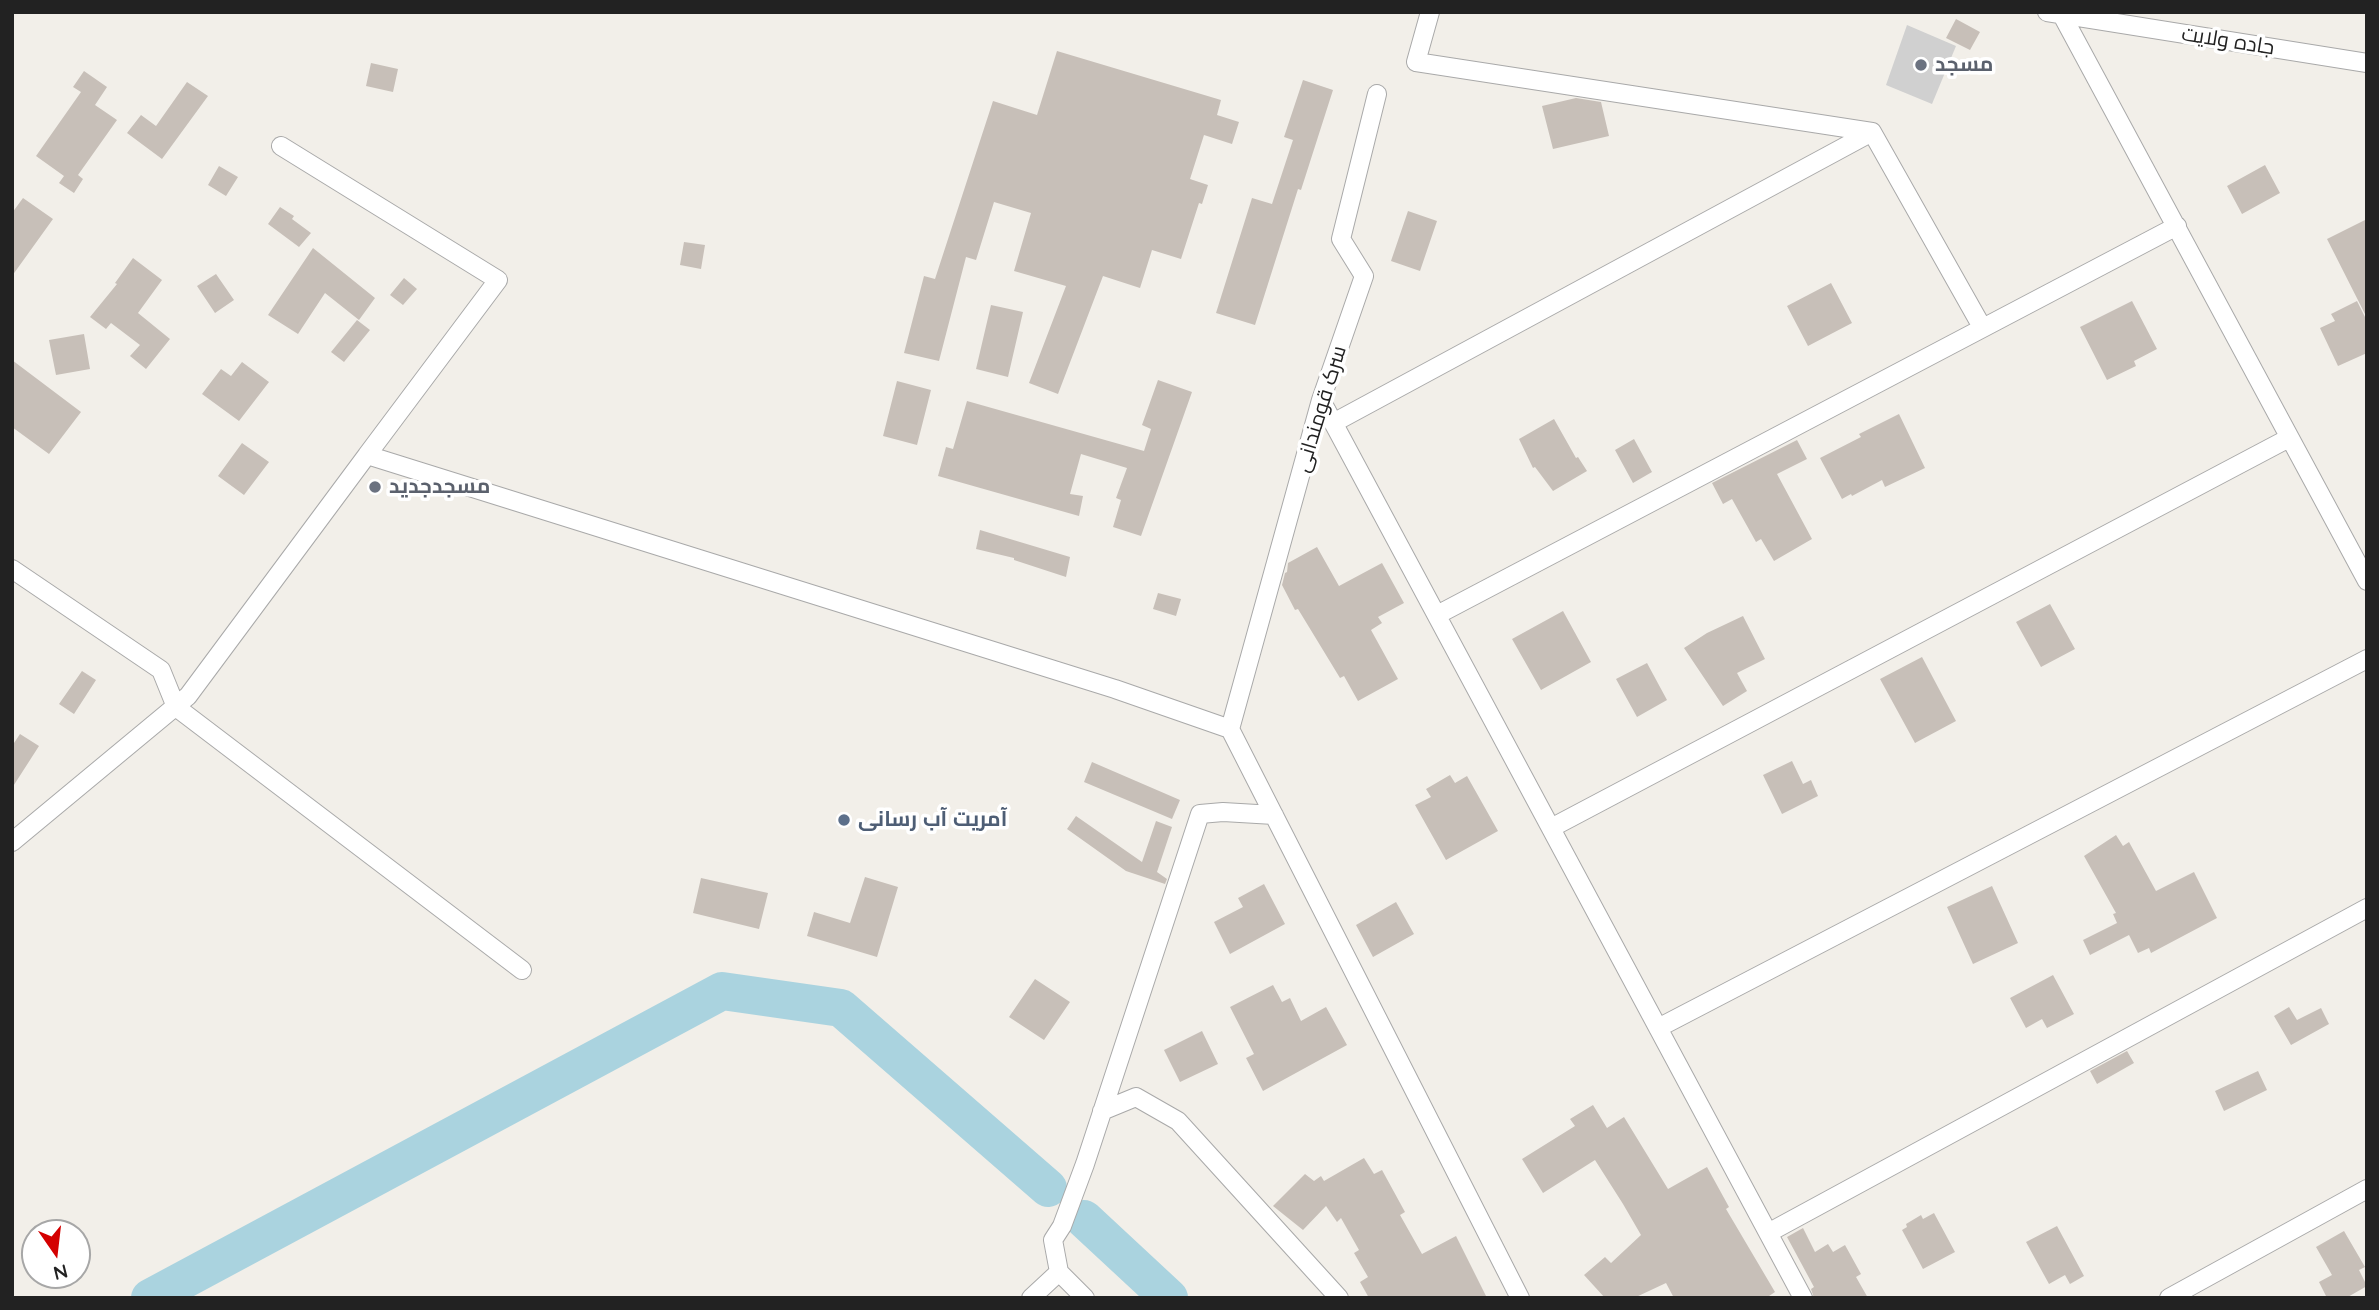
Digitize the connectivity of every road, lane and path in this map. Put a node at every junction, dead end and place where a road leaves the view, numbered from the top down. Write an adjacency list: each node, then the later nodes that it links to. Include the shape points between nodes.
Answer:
1 (1430, 12): 6 (street, via 1416,62)
2 (2054, 14): 3 (street, جاده ولایت); 8 (street)
3 (2085, 15): 4 (street, جاده ولایت)
4 (2367, 63)
5 (1377, 94): 10 (street, سرک قومندانی, via 1341,239 1364,276)
6 (1872, 132): 9 (street); 11 (street)
7 (281, 146): 13 (street, via 498,280)
8 (2177, 226): 9 (street); 12 (street)
9 (1982, 327): 16 (street)
10 (1321, 400): 11 (street); 19 (street, سرک قومندانی)
11 (1335, 422): 16 (street)
12 (2289, 438): 15 (street); 21 (street)
13 (367, 455): 18 (street); 19 (street)
14 (12, 569): 18 (street, via 161,670)
15 (2367, 581)
16 (1437, 615): 21 (street)
17 (2367, 659): 25 (street)
18 (176, 706): 22 (street); 24 (street)
19 (1230, 729): 20 (street)
20 (1274, 815): 26 (street, via 1200,814); 33 (street)
21 (1551, 828): 25 (street)
22 (12, 842)
23 (2367, 908): 28 (street)
24 (522, 970)
25 (1658, 1028): 28 (street)
26 (1102, 1111): 29 (street, via 1062,1226 1052,1240); 32 (street, via 1136,1097 1178,1121)
27 (2367, 1189): 35 (street)
28 (1769, 1233): 34 (street)
29 (1059, 1272): 30 (street); 31 (street)
30 (1031, 1298)
31 (1086, 1298)
32 (1339, 1298)
33 (1521, 1298)
34 (1803, 1298)
35 (2169, 1298)

